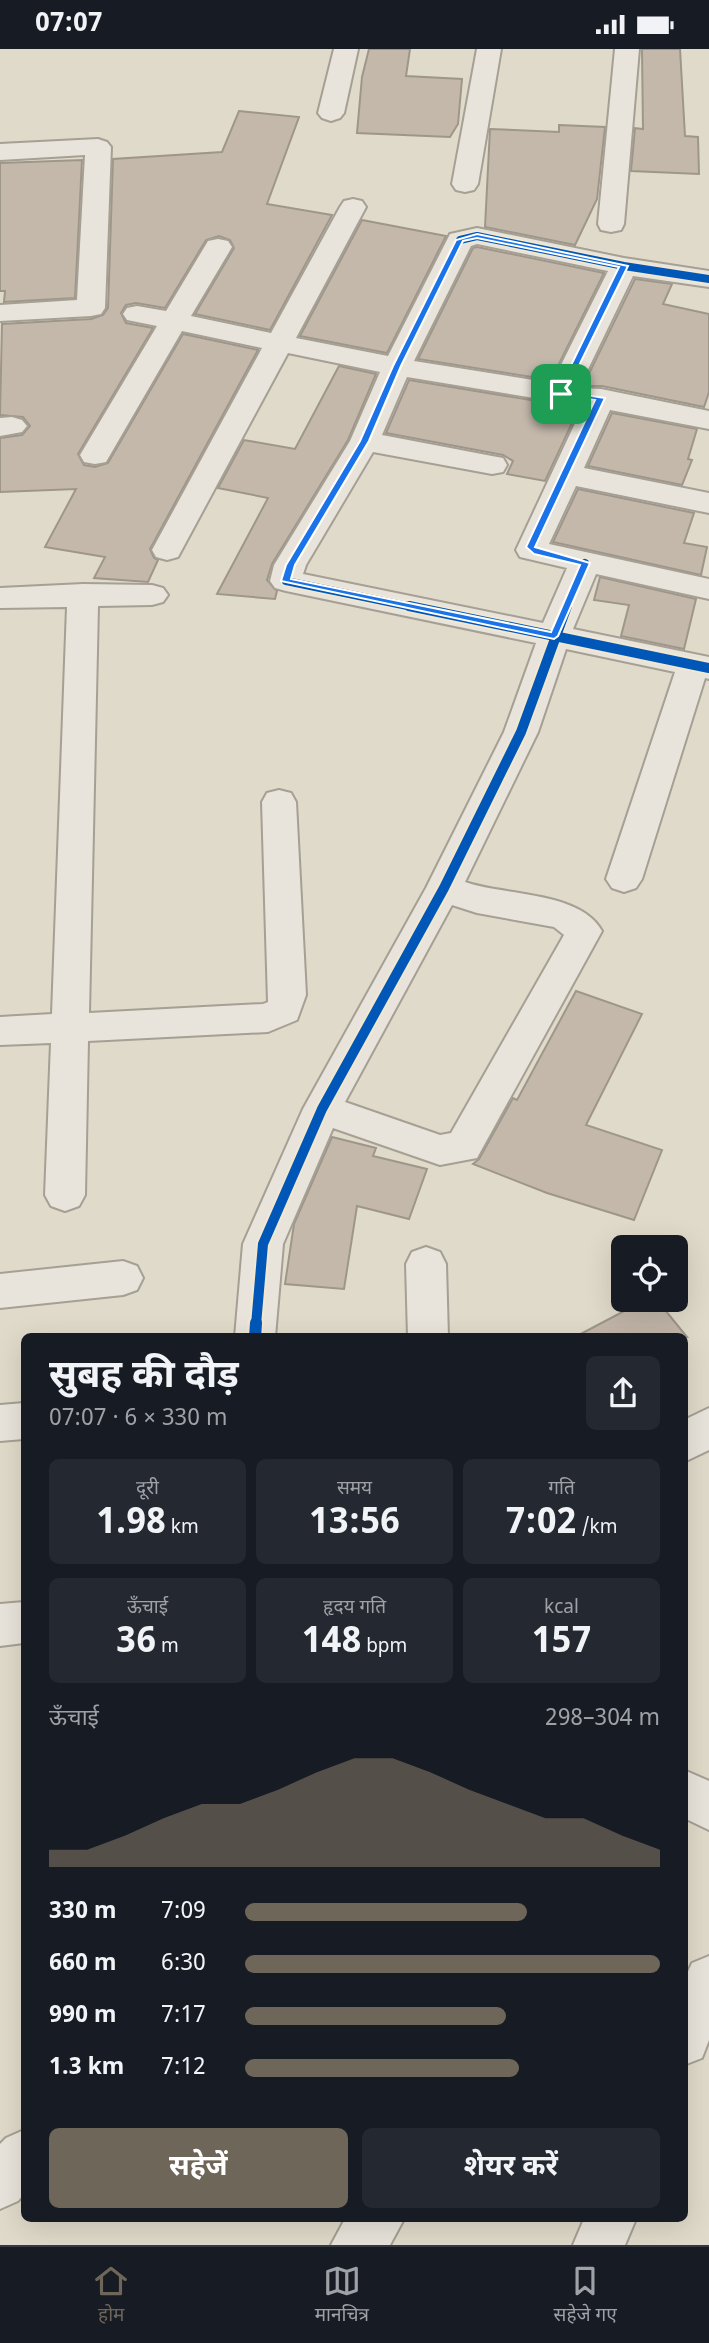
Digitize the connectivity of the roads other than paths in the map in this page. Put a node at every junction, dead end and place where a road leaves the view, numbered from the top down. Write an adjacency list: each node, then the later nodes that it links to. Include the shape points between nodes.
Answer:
1 (346, 49): 4 (street)
2 (489, 49): 6 (street)
3 (627, 49): 8 (street)
4 (331, 113)
5 (0, 152): 12 (street, via 98,147 91,308)
6 (465, 184)
7 (353, 207): 15 (street)
8 (611, 223)
9 (218, 247): 14 (street)
10 (624, 266): 11 (street); 16 (street, via 477,236 460,240); 17 (street)
11 (709, 279)
12 (0, 313)
13 (137, 314): 14 (street)
14 (174, 321): 15 (street); 21 (street)
15 (280, 343): 16 (street); 25 (street)
16 (397, 366): 17 (street); 20 (street)
17 (561, 394): 18 (street)
18 (601, 398): 19 (street); 23 (street)
19 (709, 420)
20 (365, 441): 22 (street); 31 (street, via 290,565 286,581)
21 (95, 455)
22 (492, 465)
23 (565, 474): 24 (street); 26 (street, via 530,547)
24 (709, 503)
25 (167, 550)
26 (585, 563): 27 (street); 31 (street)
27 (709, 589)
28 (83, 594): 29 (street); 30 (street); 36 (street)
29 (152, 595)
30 (0, 598)
31 (554, 636): 32 (street); 35 (street, via 521,732)
32 (701, 666): 34 (street)
33 (279, 802): 36 (street, via 288,995 284,1010 258,1019)
34 (624, 879)
35 (444, 888): 38 (street); 38 (street, via 477,900 564,916 584,931 463,1147 440,1150)
36 (70, 1028): 37 (street); 39 (street)
37 (0, 1031)
38 (322, 1109): 43 (street, via 263,1244)
39 (65, 1195)
40 (426, 1264): 44 (street)
41 (123, 1278): 42 (street)
42 (0, 1291)
43 (255, 1333)
44 (428, 1333)
45 (21, 1421): 46 (street)
46 (0, 1423)
47 (709, 1426): 48 (street)
48 (688, 1441)
49 (21, 1623): 50 (street)
50 (0, 1625)
51 (688, 1794): 52 (street)
52 (709, 1807)
53 (709, 1980): 54 (street)
54 (688, 2030)
55 (21, 2159): 56 (street)
56 (0, 2183)
57 (376, 2222): 59 (street)
58 (609, 2222): 60 (street)
59 (357, 2245)
60 (599, 2245)

